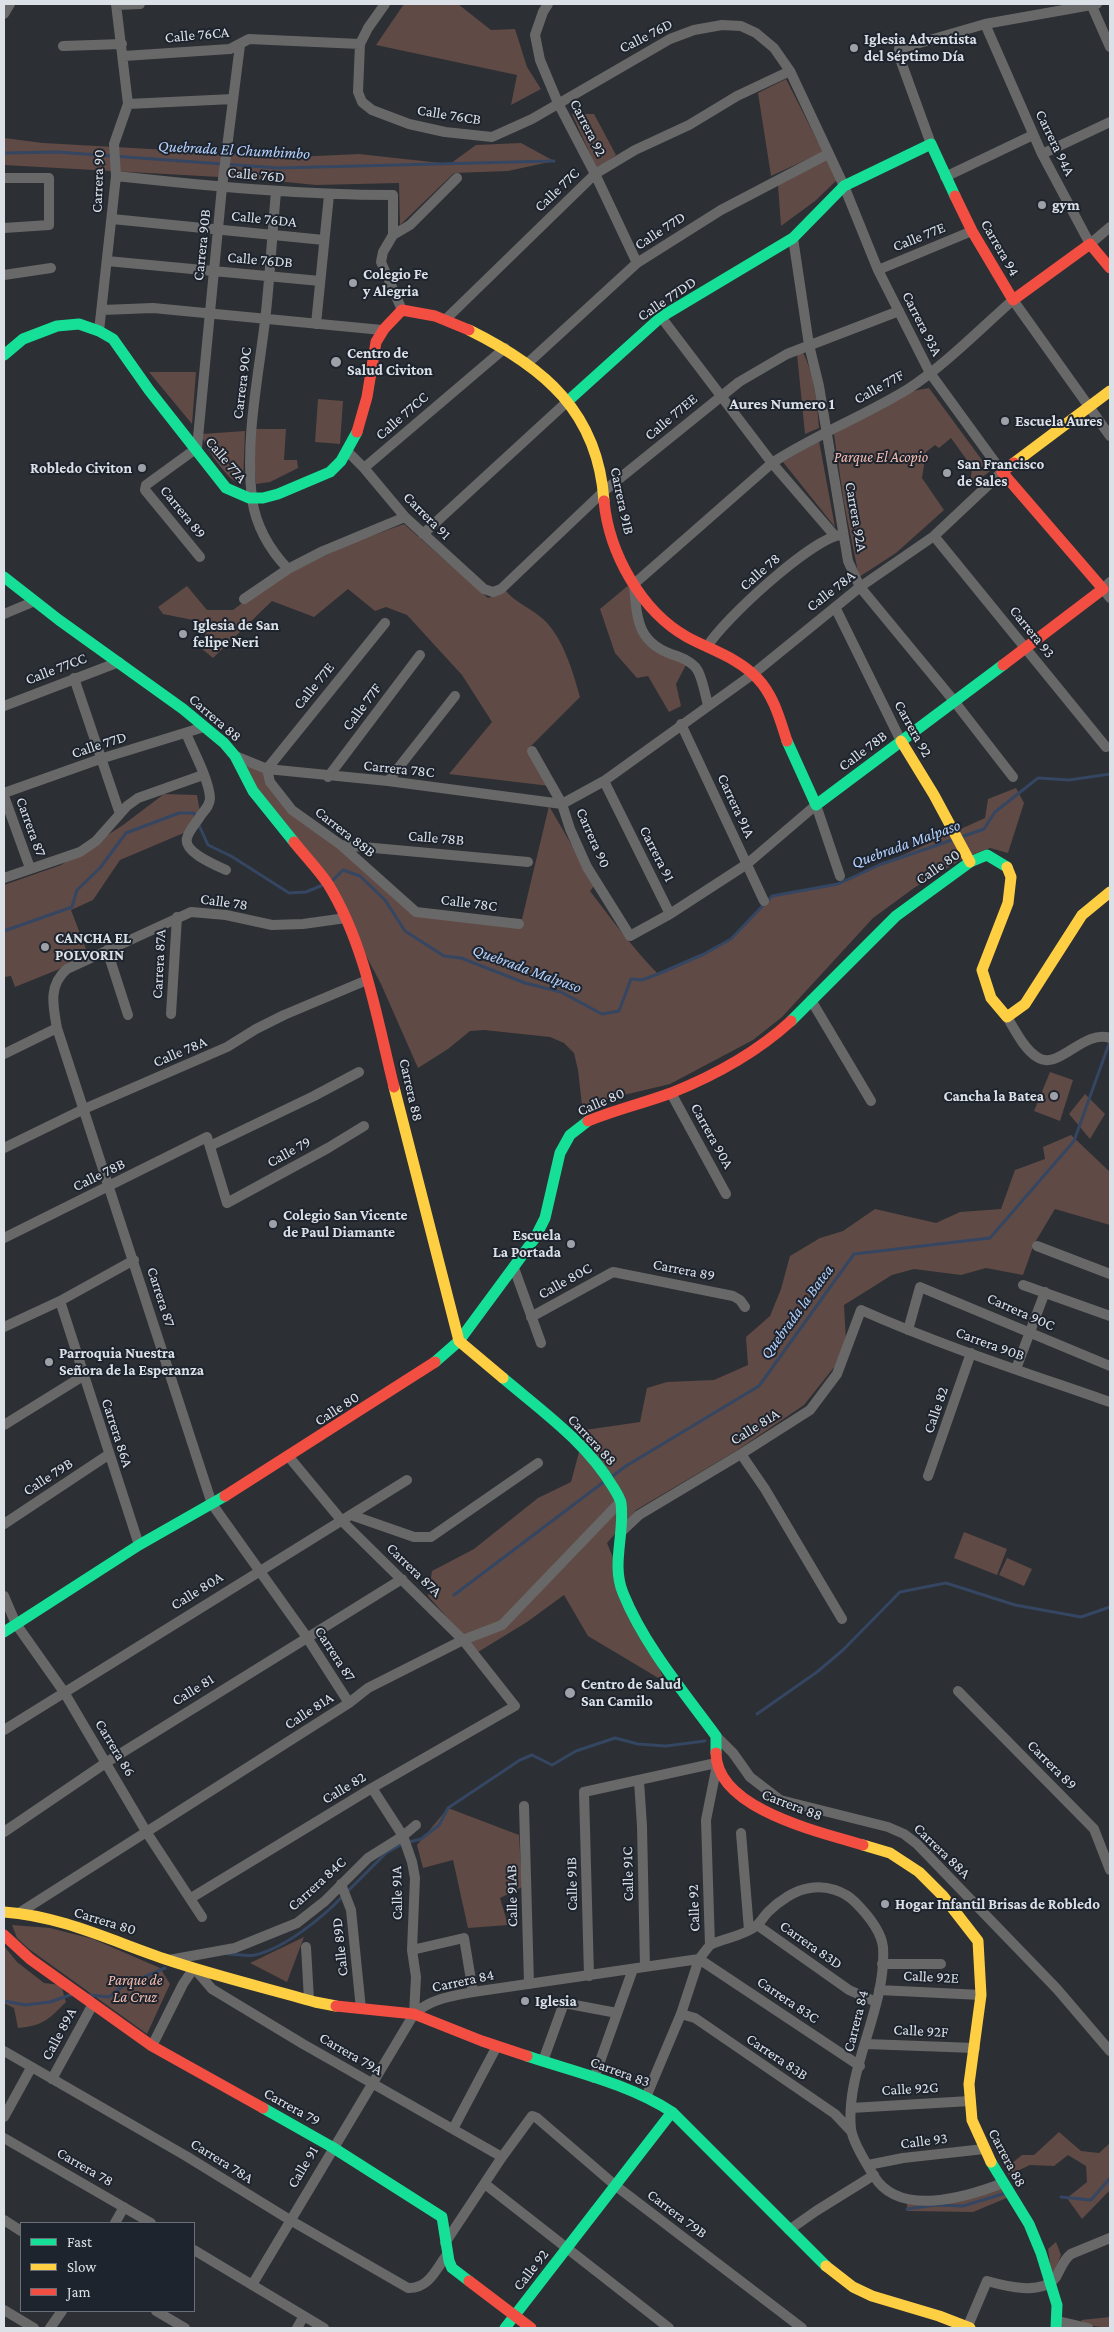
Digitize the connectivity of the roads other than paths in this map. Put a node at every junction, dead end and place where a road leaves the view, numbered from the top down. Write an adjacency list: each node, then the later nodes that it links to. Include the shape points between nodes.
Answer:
1 (10, 4): 7 (street)
2 (116, 4): 3 (street); 10 (street, Carrera 90)
3 (140, 4)
4 (385, 4): 11 (street)
5 (548, 4): 18 (street, Carrera 92, via 534,35 540,60)
6 (1093, 4): 8 (street); 14 (street)
7 (4, 14)
8 (985, 24): 21 (street, Carrera 94A); 22 (street, Carrera 94, via 899,49)
9 (756, 34): 16 (street, Carrera 93A, via 774,48); 18 (street, Calle 76D, via 741,26 722,25 694,30 662,43)
10 (122, 44): 13 (street); 15 (street, Carrera 90)
11 (360, 44): 12 (street, Calle 76CA, via 249,39); 18 (street, Calle 76CB, via 358,92 362,102 372,110 408,124 492,137)
12 (240, 45): 15 (street, Calle 76CA, via 230,49); 17 (street, Carrera 90B)
13 (62, 46)
14 (1110, 47)
15 (124, 56): 19 (street, Carrera 90)
16 (790, 71): 23 (street, Carrera 93A); 25 (street, Calle 77C, via 737,96)
17 (233, 99): 19 (street); 31 (street, Carrera 90B)
18 (558, 103): 25 (street, Carrera 92)
19 (128, 104): 26 (street, Carrera 90, via 114,144)
20 (1110, 122): 24 (street)
21 (1033, 135): 24 (street, Carrera 94A); 29 (street)
22 (931, 144): 29 (street, Carrera 94); 30 (street, Calle 77DD)
23 (828, 154): 30 (street, Carrera 93A); 45 (street, Calle 77D, via 721,210)
24 (1042, 154): 43 (street, Carrera 94A)
25 (595, 174): 45 (street, Carrera 92); 60 (street, Calle 77C)
26 (116, 176): 31 (street, Calle 76D); 34 (street, Carrera 90)
27 (4, 178): 36 (street, via 49,178 49,225)
28 (457, 178): 40 (street, via 410,225)
29 (945, 178): 38 (street, Carrera 94)
30 (844, 186): 41 (street, Calle 77DD); 48 (street, Carrera 93A)
31 (222, 187): 32 (street, Calle 76D); 37 (street, Carrera 90B)
32 (276, 192): 33 (street, Calle 76D); 39 (street, Carrera 90C)
33 (329, 195): 40 (street, Calle 76D, via 393,195); 42 (street)
34 (112, 219): 37 (street, Calle 76DA); 44 (street, Carrera 90)
35 (1110, 227): 43 (street, Calle 77F)
36 (4, 228)
37 (218, 230): 39 (street, Calle 76DA); 49 (street, Carrera 90B)
38 (972, 231): 48 (street, Calle 77E); 53 (street, Carrera 94)
39 (272, 235): 42 (street, Calle 76DA); 51 (street, Carrera 90C)
40 (393, 235): 55 (street, via 381,262)
41 (793, 238): 58 (street, Calle 77DD); 64 (street, Carrera 92A)
42 (324, 240): 52 (street)
43 (1090, 244): 47 (street, Carrera 94A); 53 (street, Calle 77F)
44 (107, 261): 49 (street, Calle 76DB); 54 (street, Carrera 90)
45 (637, 263): 67 (street, Calle 77D)
46 (51, 268): 50 (street)
47 (1110, 268)
48 (878, 270): 56 (street, Carrera 93A)
49 (214, 271): 51 (street, Calle 76DB); 57 (street, Carrera 90B)
50 (4, 275)
51 (269, 276): 52 (street, Calle 76DB); 59 (street, Carrera 90C)
52 (320, 281): 61 (street)
53 (1013, 300): 68 (street, Calle 77F); 72 (street, Carrera 94)
54 (102, 310): 57 (street, via 153,308); 63 (street, Carrera 90)
55 (402, 310): 60 (street, Carrera 91B, via 417,310); 62 (street, Calle 77A)
56 (898, 311): 64 (street, Calle 77EE); 68 (street, Carrera 93A)
57 (210, 313): 59 (street); 75 (street, Carrera 90B)
58 (662, 317): 70 (street); 71 (street, Calle 77DD)
59 (266, 318): 61 (street); 81 (street, Carrera 90C, via 250,441)
60 (446, 320): 65 (street, Carrera 91B)
61 (316, 324): 62 (street)
62 (382, 330): 76 (street, Calle 77A, via 375,344 369,390)
63 (99, 331): 66 (street, Calle 77A, via 79,324 57,326 23,339); 75 (street, Calle 77A, via 113,339 149,390)
64 (809, 345): 70 (street, Calle 77EE, via 763,367); 73 (street, Carrera 92A)
65 (505, 348): 67 (street, Carrera 91B); 78 (street, Calle 77CC)
66 (4, 355)
67 (529, 362): 71 (street, Carrera 91B)
68 (930, 373): 73 (street, Calle 77F, via 909,389); 79 (street, Carrera 93A)
69 (1110, 391): 72 (street, Calle 78A)
70 (721, 395): 77 (street); 80 (street, Calle 77EE)
71 (569, 400): 80 (street, Carrera 91B, via 593,445); 83 (street, Calle 77DD)
72 (1088, 408): 74 (street, Carrera 94); 79 (street, Calle 78A)
73 (826, 434): 77 (street, Calle 77F); 84 (street, Carrera 92A)
74 (1110, 436)
75 (197, 448): 81 (street, Calle 77A, via 226,488 239,497); 86 (street, Carrera 89, via 146,485 145,490)
76 (348, 452): 78 (street, Carrera 91); 81 (street, Calle 77A, via 323,476 271,497)
77 (772, 463): 84 (street); 89 (street, Calle 77F)
78 (364, 468): 82 (street, Carrera 91)
79 (1002, 472): 85 (street, Calle 78A); 91 (street, Carrera 93A)
80 (604, 492): 89 (street, Carrera 91B, via 614,540); 92 (street, Calle 77EE, via 501,589)
81 (252, 500): 87 (street, Carrera 90C, via 264,539)
82 (405, 517): 83 (street, Carrera 91); 87 (street)
83 (422, 534): 92 (street, Carrera 91, via 484,589)
84 (839, 535): 90 (street, Carrera 92A); 98 (street, Calle 78, via 823,541 792,564 728,620)
85 (934, 536): 90 (street, Calle 78A); 99 (street, Carrera 93)
86 (200, 557)
87 (288, 569): 93 (street)
88 (4, 577): 94 (street, Carrera 88)
89 (634, 584): 98 (street, Carrera 91B, via 671,628); 106 (street, via 636,613 642,633 654,646 687,659 698,670)
90 (860, 587): 95 (street, Calle 78A); 105 (street, Carrera 92A)
91 (1108, 589): 99 (street, Calle 78B)
92 (493, 592)
93 (244, 599)
94 (35, 601): 96 (street); 101 (street, Carrera 88)
95 (835, 607): 102 (street, Calle 78A); 111 (street, Carrera 92)
96 (4, 614)
97 (385, 622): 116 (street, Calle 77E)
98 (707, 647): 102 (street, Carrera 91B, via 732,658)
99 (1025, 647): 105 (street, Calle 78B); 112 (street, Carrera 93)
100 (420, 655): 118 (street, Calle 77F)
101 (120, 662): 103 (street, Calle 77CC); 109 (street, Carrera 88)
102 (753, 674): 106 (street, Calle 78A); 124 (street, Carrera 91B, via 776,709 789,748)
103 (74, 678): 107 (street, Calle 77CC); 115 (street)
104 (455, 696): 120 (street)
105 (954, 701): 111 (street, Calle 78B); 119 (street, Carrera 92A)
106 (708, 705): 108 (street, Calle 78A)
107 (4, 706)
108 (681, 724): 121 (street, Calle 78A); 129 (street, Carrera 91A)
109 (204, 727): 110 (street, Calle 77D); 114 (street, Carrera 88)
110 (186, 733): 115 (street, Calle 77D); 117 (street)
111 (901, 741): 124 (street, Calle 78B); 127 (street, Carrera 92)
112 (1106, 747)
113 (532, 751): 123 (street, Carrera 90)
114 (235, 756): 116 (street, Carrera 78C); 139 (street, Carrera 88, via 248,784 326,883)
115 (100, 759): 122 (street, Calle 77D); 125 (street)
116 (267, 769): 118 (street, Carrera 78C); 126 (street, Carrera 88B, via 270,782 292,810)
117 (203, 775): 125 (street, via 138,798); 131 (street, via 210,799 191,830 187,844 209,863)
118 (328, 777): 120 (street, Carrera 78C)
119 (1013, 777)
120 (388, 781): 123 (street, Carrera 78C)
121 (604, 781): 123 (street, Calle 78A); 137 (street, Carrera 91)
122 (4, 795): 130 (street, Carrera 87)
123 (562, 804): 141 (street, Carrera 90, via 587,867)
124 (816, 805): 129 (street, Calle 78B); 132 (street, Carrera 91B)
125 (120, 814): 130 (street, via 80,852)
126 (341, 845): 128 (street, Calle 78B); 136 (street, Carrera 88B)
127 (968, 858): 145 (street, Calle 80, via 882,928); 148 (street, Calle 80, via 987,855 1007,866 1011,875 1012,892 982,970 991,998)
128 (528, 862)
129 (746, 864): 135 (street, Carrera 91A); 137 (street, Calle 78B)
130 (30, 868): 133 (street)
131 (226, 870)
132 (840, 876)
133 (4, 878)
134 (1110, 892): 148 (street, via 1082,915 1026,1004)
135 (764, 901)
136 (416, 912): 140 (street, Calle 78C)
137 (670, 914): 141 (street, Calle 78B)
138 (177, 917): 139 (street, Calle 78, via 201,911 272,925); 142 (street, Calle 78); 146 (street, Carrera 87A)
139 (346, 918): 143 (street, Carrera 88)
140 (519, 924)
141 (630, 936)
142 (107, 950): 144 (street, Calle 78, via 67,969); 147 (street)
143 (367, 980): 155 (street, Calle 78A, via 284,1015 228,1047); 177 (street, Carrera 88)
144 (56, 983): 149 (street, Carrera 87, via 52,1000)
145 (811, 1000): 153 (street, Calle 80, via 790,1022 747,1056); 154 (street)
146 (171, 1014)
147 (128, 1015)
148 (1006, 1017): 150 (street, via 1027,1047 1042,1060 1057,1060 1094,1036)
149 (56, 1028): 151 (street); 155 (street, Carrera 87)
150 (1110, 1038)
151 (4, 1054)
152 (359, 1072): 157 (street, Calle 78B, via 314,1096)
153 (671, 1093): 160 (street, Carrera 90A); 164 (street, Calle 80, via 600,1116 570,1135 560,1153 545,1218)
154 (871, 1101)
155 (84, 1109): 158 (street, Calle 78A); 159 (street, Carrera 87)
156 (364, 1126): 157 (street, Calle 79, via 228,1203)
157 (208, 1141): 159 (street, Calle 78B)
158 (4, 1148)
159 (110, 1187): 161 (street, Calle 78B); 163 (street, Carrera 87)
160 (726, 1194)
161 (4, 1238)
162 (1037, 1246): 166 (street)
163 (134, 1260): 169 (street); 192 (street, Carrera 87)
164 (514, 1268): 173 (street); 177 (street, Calle 80)
165 (613, 1272): 170 (street, Carrera 89, via 733,1296); 173 (street, Calle 80C)
166 (1110, 1274)
167 (1023, 1285): 168 (street)
168 (1044, 1292): 172 (street); 176 (street)
169 (60, 1301): 174 (street); 182 (street, Carrera 86A)
170 (745, 1307)
171 (861, 1310): 175 (street, Carrera 90B); 185 (street, Calle 81A, via 838,1374 810,1410)
172 (1110, 1316)
173 (531, 1317): 178 (street)
174 (4, 1327)
175 (908, 1330): 176 (street, Carrera 90C, via 920,1287); 179 (street, Carrera 90B)
176 (1029, 1332): 180 (street, Carrera 90C); 181 (street)
177 (458, 1341): 187 (street, Calle 80, via 432,1366); 191 (street, Carrera 88, via 572,1436 604,1472)
178 (540, 1343)
179 (971, 1353): 181 (street, Carrera 90B); 189 (street, Calle 82)
180 (1110, 1366)
181 (1016, 1369): 183 (street, Carrera 90B)
182 (83, 1376): 184 (street); 186 (street, Carrera 86A)
183 (1110, 1402)
184 (4, 1425)
185 (741, 1454): 196 (street, Calle 81A, via 639,1515); 201 (street)
186 (108, 1456): 195 (street, Calle 79B); 197 (street, Carrera 86A)
187 (289, 1457): 192 (street, Calle 80); 194 (street, Carrera 87A)
188 (538, 1463): 193 (street, via 431,1537 414,1537)
189 (928, 1476)
190 (407, 1480): 193 (street, Calle 80A)
191 (621, 1501): 196 (street, Carrera 88); 205 (street, Calle 81A, via 510,1618 492,1630)
192 (212, 1504): 197 (street, Calle 80); 198 (street, Carrera 87)
193 (351, 1515): 194 (street, Calle 80A)
194 (342, 1522): 198 (street, Calle 80A); 199 (street, Carrera 87A)
195 (4, 1524)
196 (622, 1531): 211 (street, Carrera 88, via 618,1579 623,1594 654,1650)
197 (138, 1545): 202 (street, Calle 80)
198 (260, 1570): 204 (street, Carrera 87); 207 (street, Calle 80A)
199 (402, 1579): 204 (street, Calle 81); 205 (street, Carrera 87A)
200 (4, 1596): 202 (street, Carrera 86)
201 (842, 1619)
202 (16, 1624): 203 (street, Calle 80); 207 (street, Carrera 86)
203 (4, 1632)
204 (306, 1636): 208 (street, Carrera 87); 212 (street, Calle 81)
205 (463, 1640): 208 (street, Calle 81A, via 368,1688); 209 (street, Carrera 87A)
206 (958, 1691): 222 (street, Carrera 89, via 1094,1829)
207 (64, 1692): 210 (street, Calle 80A); 212 (street, Carrera 86)
208 (349, 1703): 219 (street, Calle 81A)
209 (515, 1706): 215 (street, Calle 82)
210 (4, 1730)
211 (716, 1736): 213 (street); 257 (street, Carrera 88A, via 750,1777 780,1800 888,1827 917,1844 1057,1989)
212 (107, 1762): 218 (street, Calle 81); 219 (street, Carrera 86)
213 (717, 1764): 214 (street); 230 (street, Calle 92, via 706,1820); 244 (street, Carrera 88, via 732,1790 752,1806 803,1827 890,1853 919,1872 943,1896 978,1941)
214 (638, 1781): 237 (street, Calle 91C); 240 (street, Calle 91B, via 584,1792)
215 (372, 1788): 221 (street); 224 (street, Calle 82)
216 (524, 1806): 241 (street, Calle 91AB)
217 (416, 1825): 221 (street, Carrera 84C)
218 (4, 1832)
219 (147, 1833): 224 (street, Carrera 86); 226 (street, Calle 81A)
220 (741, 1833): 228 (street)
221 (403, 1836): 223 (street, Carrera 84C, via 368,1858); 232 (street, Calle 91A, via 415,1878)
222 (1110, 1870)
223 (341, 1884): 234 (street, Carrera 84C, via 297,1924 235,1948); 248 (street, Calle 89D, via 351,1910)
224 (190, 1898): 227 (street, Carrera 86)
225 (4, 1912): 226 (street, Carrera 80)
226 (19, 1913): 234 (street, Carrera 80, via 93,1931)
227 (202, 1917)
228 (753, 1928): 230 (street, Carrera 84); 235 (street, Carrera 84, via 783,1899 810,1888 833,1888 852,1899 868,1915 882,1945); 247 (street, Carrera 83D, via 849,1990)
229 (4, 1935): 246 (street, Carrera 79, via 30,1959)
230 (710, 1945): 233 (street, Calle 92)
231 (306, 1947): 245 (street)
232 (412, 1950): 243 (street, via 464,1938); 249 (street, Calle 91A, via 416,1977)
233 (700, 1959): 237 (street, Carrera 84); 251 (street, Calle 92); 259 (street, Carrera 83C)
234 (168, 1960): 238 (street, Carrera 80)
235 (882, 1964): 236 (street, Calle 92E); 242 (street, Carrera 84)
236 (941, 1964)
237 (645, 1967): 239 (street, Carrera 84)
238 (194, 1968): 245 (street, Carrera 83); 253 (street); 263 (street, Carrera 79A, via 212,1989)
239 (633, 1969): 240 (street, Carrera 84); 250 (street)
240 (589, 1976): 241 (street, Carrera 84)
241 (529, 1984): 243 (street, Carrera 84)
242 (880, 1990): 244 (street, Calle 92E); 247 (street, Carrera 84)
243 (473, 1992): 249 (street, Carrera 84, via 439,1999 424,2005)
244 (981, 1995): 255 (street, Carrera 88)
245 (309, 2000): 248 (street, Carrera 83)
246 (91, 2002): 253 (street, Carrera 79); 262 (street, Calle 89A)
247 (876, 2002): 252 (street, Carrera 84)
248 (361, 2009): 249 (street, Carrera 83)
249 (414, 2014): 254 (street, Carrera 83); 263 (street, Calle 91)
250 (617, 2014): 258 (street, via 564,2003); 261 (street)
251 (681, 2014): 264 (street, Calle 92); 270 (street, Carrera 83B, via 695,2018 835,2114)
252 (866, 2044): 255 (street, Calle 92F); 259 (street, Carrera 84)
253 (152, 2046): 272 (street, Carrera 79)
254 (498, 2046): 258 (street, Carrera 83); 269 (street)
255 (975, 2048): 265 (street, Carrera 88, via 969,2084)
256 (4, 2051): 260 (street, Carrera 78A)
257 (1110, 2051)
258 (543, 2061): 261 (street, Carrera 83)
259 (860, 2066): 266 (street, Carrera 84)
260 (31, 2068): 262 (street, Carrera 78A); 268 (street, Calle 89A)
261 (594, 2078): 264 (street, Carrera 83)
262 (52, 2079): 282 (street, Carrera 78A)
263 (372, 2083): 269 (street, Carrera 79A); 272 (street, Calle 91)
264 (646, 2097): 267 (street, Carrera 83)
265 (970, 2101): 266 (street, Calle 92G); 273 (street, Carrera 88, via 972,2120)
266 (851, 2108): 270 (street, Carrera 84)
267 (672, 2112): 279 (street, Calle 92); 286 (street, Carrera 83)
268 (4, 2117)
269 (453, 2129): 274 (street, Carrera 79A)
270 (851, 2131): 275 (street, Carrera 84)
271 (4, 2138): 280 (street, Carrera 78)
272 (332, 2147): 282 (street, Calle 91); 288 (street, Carrera 79, via 442,2217 446,2229)
273 (984, 2149): 275 (street, Calle 93); 278 (street, Carrera 88)
274 (502, 2157): 277 (street); 279 (street, Carrera 79B, via 532,2116)
275 (868, 2165): 276 (street, Carrera 84)
276 (874, 2175): 278 (street, Carrera 84, via 891,2195 929,2201 964,2197); 286 (street)
277 (485, 2184): 288 (street); 289 (street)
278 (1004, 2185): 292 (street, Carrera 88, via 1029,2224)
279 (616, 2186): 289 (street, Calle 92); 308 (street, Carrera 79B)
280 (124, 2207): 283 (street); 284 (street, Carrera 78)
281 (4, 2220): 285 (street)
282 (290, 2220): 291 (street, Carrera 78A, via 408,2288 426,2284); 293 (street, Calle 91)
283 (116, 2222)
284 (148, 2222)
285 (20, 2230)
286 (789, 2230): 309 (street, Carrera 83, via 818,2259 853,2286 872,2296)
287 (1110, 2238): 292 (street, via 1065,2258)
288 (445, 2244): 291 (street, Carrera 79)
289 (566, 2249): 298 (street, Calle 92); 307 (street)
290 (195, 2251): 293 (street)
291 (446, 2256): 298 (street, via 452,2268)
292 (1050, 2282): 299 (street, Carrera 88, via 1057,2305); 309 (street, via 1023,2288 987,2281)
293 (252, 2285): 297 (street)
294 (4, 2310): 300 (street)
295 (61, 2312): 301 (street)
296 (158, 2312): 302 (street)
297 (304, 2316): 303 (street); 304 (street)
298 (515, 2316): 305 (street, Calle 92); 306 (street)
299 (1056, 2325): 310 (street)
300 (34, 2328)
301 (50, 2328)
302 (185, 2328)
303 (297, 2328)
304 (324, 2328)
305 (505, 2328)
306 (531, 2328)
307 (669, 2328)
308 (802, 2328)
309 (968, 2328)
310 (1088, 2328)

